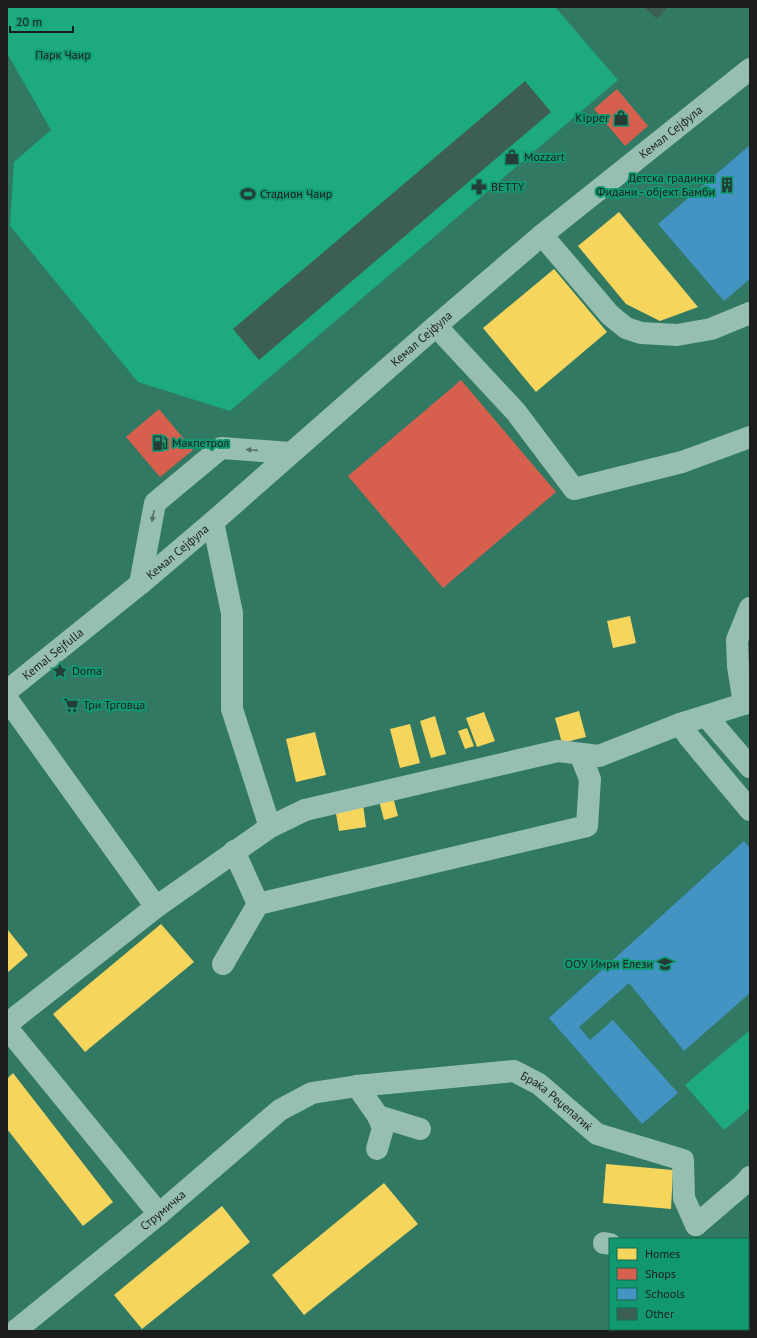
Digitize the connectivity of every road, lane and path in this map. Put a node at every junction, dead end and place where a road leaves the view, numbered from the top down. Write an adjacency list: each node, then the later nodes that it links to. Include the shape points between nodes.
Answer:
1 (749, 73): 2 (street, Кемал Сејфула)
2 (542, 235): 3 (street, via 610,315 626,328 641,333 677,336 711,329); 4 (street, Кемал Сејфула)
3 (750, 313)
4 (436, 326): 5 (street, via 516,412 574,489 682,462); 6 (street, Кемал Сејфула)
5 (750, 437)
6 (291, 453): 7 (street, Кемал Сејфула); 8 (street, one-way to 8, via 221,448 155,503)
7 (213, 522): 8 (street, Кемал Сејфула); 19 (street, via 232,613 232,709)
8 (140, 584): 10 (street, Кемал Сејфула)
9 (750, 608): 13 (street, via 737,640 738,666)
10 (98, 617): 11 (street, Kemal Sejfulla)
11 (7, 691)
12 (7, 699): 22 (street)
13 (747, 703): 14 (street)
14 (706, 716): 15 (street); 17 (street)
15 (680, 724): 16 (street, via 599,756); 18 (street)
16 (580, 754): 19 (street, via 550,752 305,810); 21 (street, via 590,779 587,826)
17 (750, 766)
18 (750, 810)
19 (270, 827): 20 (street)
20 (234, 851): 21 (street); 22 (street)
21 (258, 904): 23 (street)
22 (156, 907): 24 (street)
23 (223, 964)
24 (7, 1024)
25 (7, 1028): 32 (street)
26 (357, 1086): 27 (street, Браќа Реџепагиќ); 28 (street); 33 (street, Браќа Реџепагиќ, via 514,1071 539,1084 597,1134 683,1160 684,1198)
27 (312, 1093): 32 (street, Струмичка, via 280,1110)
28 (378, 1116): 29 (street); 30 (street, via 383,1128)
29 (420, 1129)
30 (377, 1149)
31 (750, 1177): 33 (street, Браќа Реџепагиќ)
32 (159, 1214): 34 (street, Струмичка)
33 (694, 1232)
34 (15, 1331)

